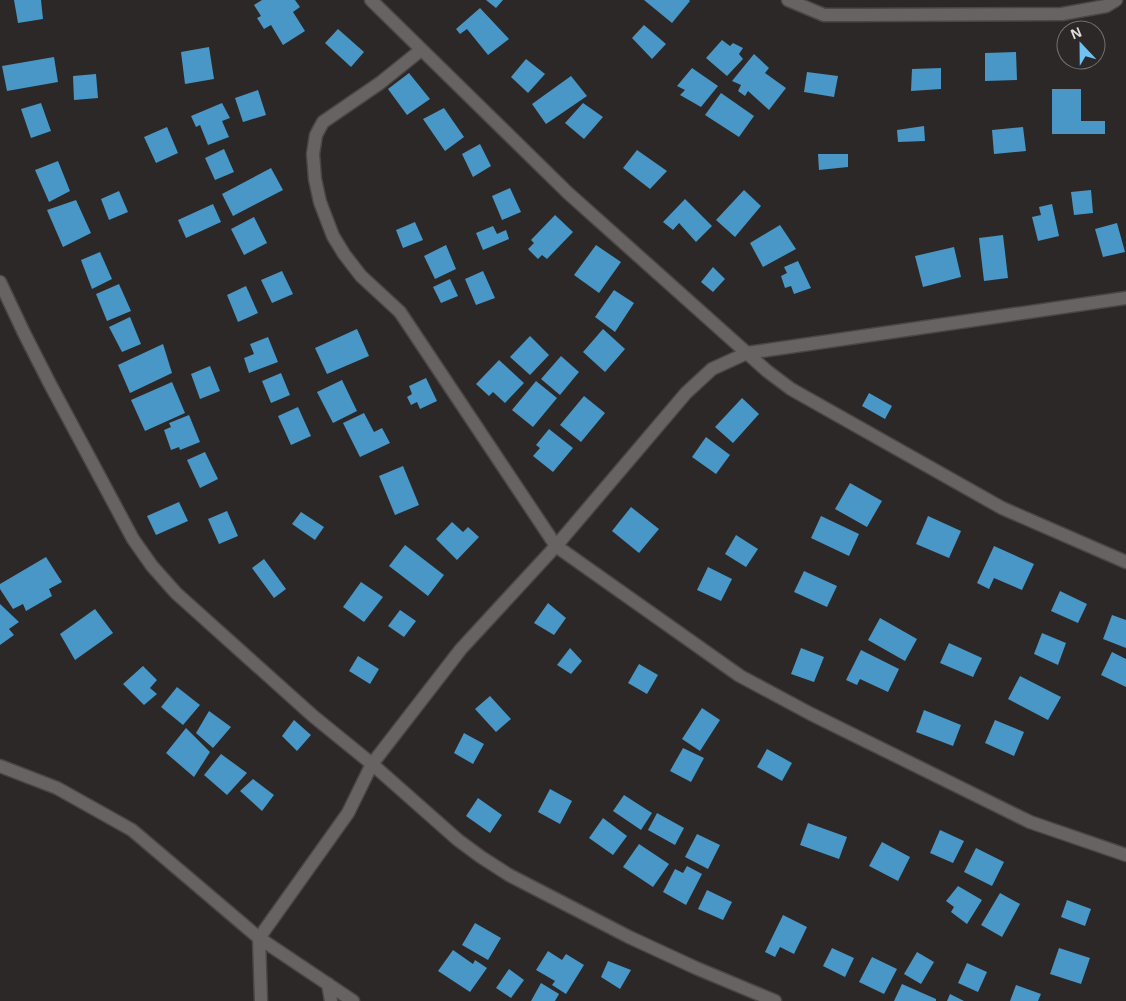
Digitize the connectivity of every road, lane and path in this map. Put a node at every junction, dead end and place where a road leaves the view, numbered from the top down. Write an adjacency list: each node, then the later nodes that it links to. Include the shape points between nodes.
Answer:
1 (371, 0): 4 (street)
2 (788, 0): 3 (street, via 824,15 1062,14 1106,6)
3 (1116, 0)
4 (422, 50): 7 (street, via 568,193); 8 (street, via 323,122 316,135 313,154 320,202 344,254 361,276 400,312)
5 (0, 282): 10 (street, via 113,503 152,566 176,593 313,716)
6 (1126, 298): 7 (street)
7 (748, 353): 8 (street, via 712,369 686,393); 9 (street, via 791,389 993,503)
8 (556, 546): 10 (street, via 461,649); 12 (street, via 740,676 1030,822)
9 (1126, 562)
10 (372, 764): 13 (street, via 348,813); 18 (street, via 458,840 509,875 629,937)
11 (0, 766): 13 (street, via 57,788 132,830)
12 (1126, 855)
13 (259, 938): 14 (street); 15 (street)
14 (328, 984): 16 (street); 17 (street)
15 (261, 1001)
16 (331, 1001)
17 (353, 1001)
18 (775, 1001)

